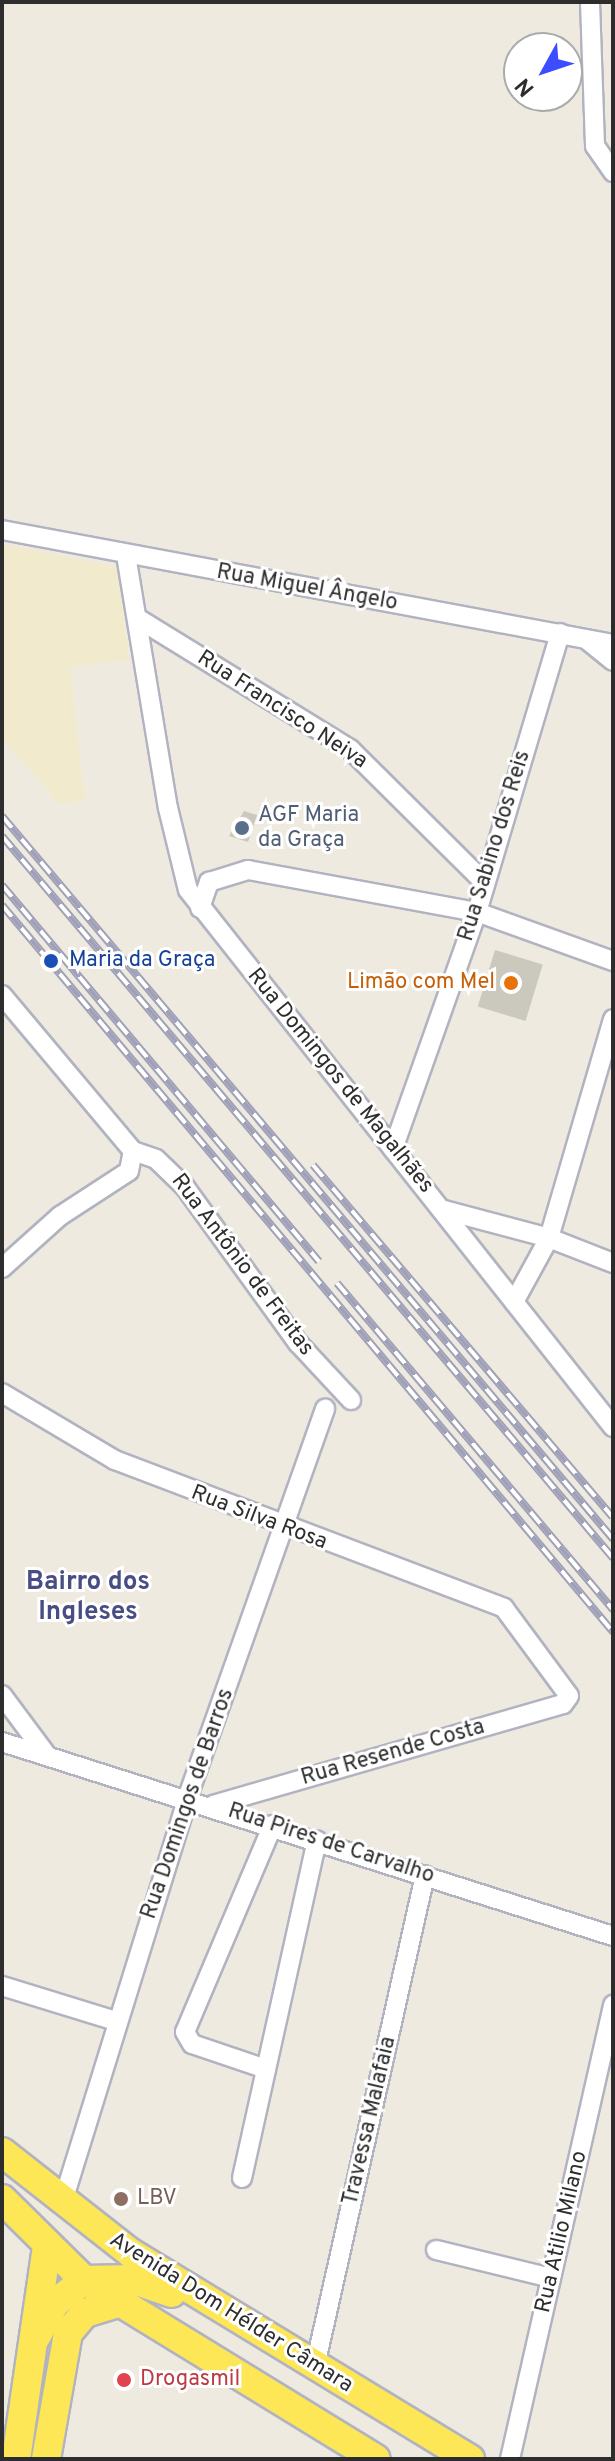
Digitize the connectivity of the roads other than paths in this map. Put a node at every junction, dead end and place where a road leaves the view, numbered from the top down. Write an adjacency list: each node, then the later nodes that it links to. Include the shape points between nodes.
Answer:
1 (590, 2): 2 (street, via 595,146)
2 (613, 172)
3 (2, 530): 4 (street, Rua Miguel Ângelo)
4 (126, 555): 5 (street, Rua Domingos de Magalhães); 6 (street, Rua Miguel Ângelo)
5 (137, 618): 10 (street, Rua Francisco Neiva, via 350,749); 11 (street, Rua Domingos de Magalhães, via 168,808 182,872)
6 (560, 633): 7 (street, Rua Miguel Ângelo); 10 (street, Rua Sabino dos Reis)
7 (585, 638): 8 (street, Rua Miguel Ângelo); 9 (street)
8 (613, 644)
9 (613, 661)
10 (485, 883): 12 (street, Rua Sabino dos Reis)
11 (200, 908): 12 (street, via 209,882 248,870); 16 (street, Rua Domingos de Magalhães)
12 (477, 912): 13 (street); 16 (street, Rua Sabino dos Reis)
13 (613, 961)
14 (2, 995): 17 (street, Rua Antônio de Freitas)
15 (613, 1019): 21 (street)
16 (393, 1149): 20 (street, Rua Domingos de Magalhães)
17 (133, 1151): 18 (street); 19 (street, Rua Antônio de Freitas, via 156,1159)
18 (129, 1171): 19 (street, via 154,1170); 23 (street, via 60,1216)
19 (185, 1187): 26 (street, Rua Antônio de Freitas, via 298,1343)
20 (444, 1210): 21 (street); 24 (street, Rua Domingos de Magalhães)
21 (549, 1238): 22 (street); 24 (street)
22 (613, 1263)
23 (2, 1268)
24 (514, 1302): 28 (street, Rua Domingos de Magalhães)
25 (2, 1393): 29 (street, Rua Silva Rosa, via 115,1460)
26 (351, 1400)
27 (325, 1409): 29 (street, Rua Domingos de Barros)
28 (613, 1427)
29 (284, 1529): 31 (street, Rua Silva Rosa, via 504,1608); 34 (street, Rua Domingos de Barros)
30 (2, 1695): 33 (street)
31 (569, 1696): 35 (street, Rua Resende Costa, via 563,1704)
32 (2, 1742): 33 (street, Rua Pires de Carvalho)
33 (46, 1754): 34 (street, Rua Pires de Carvalho)
34 (188, 1796): 35 (street, Rua Pires de Carvalho); 42 (street, Rua Domingos de Barros)
35 (213, 1805): 36 (street, Rua Pires de Carvalho)
36 (273, 1825): 37 (street, Rua Pires de Carvalho); 43 (street, via 185,2032 192,2044)
37 (317, 1840): 38 (street, Rua Pires de Carvalho); 43 (street)
38 (425, 1875): 39 (street, Rua Pires de Carvalho); 55 (street, Travessa Malafaia)
39 (613, 1936)
40 (2, 1986): 42 (street)
41 (613, 2005): 50 (street, Rua Atilio Milano)
42 (116, 2021): 46 (street, Rua Domingos de Barros)
43 (266, 2069): 45 (street)
44 (2, 2152): 46 (main road, Avenida Dom Hélder Câmara)
45 (242, 2178)
46 (62, 2204): 54 (main road, Avenida Dom Hélder Câmara)
47 (8, 2215): 48 (main road)
48 (47, 2247): 51 (main road); 53 (main road)
49 (436, 2250): 50 (street)
50 (551, 2278): 61 (street, Rua Atilio Milano)
51 (84, 2280): 52 (main road); 53 (main road, via 55,2303); 54 (main road, via 151,2284)
52 (117, 2303): 57 (main road); 59 (main road, via 85,2313 68,2333)
53 (36, 2337): 58 (main road)
54 (269, 2340): 55 (main road, Avenida Dom Hélder Câmara)
55 (315, 2366): 56 (main road, Avenida Dom Hélder Câmara)
56 (390, 2411): 57 (main road, via 362,2428); 60 (main road, Avenida Dom Hélder Câmara)
57 (370, 2455)
58 (16, 2459)
59 (46, 2459)
60 (470, 2459)
61 (510, 2459)

